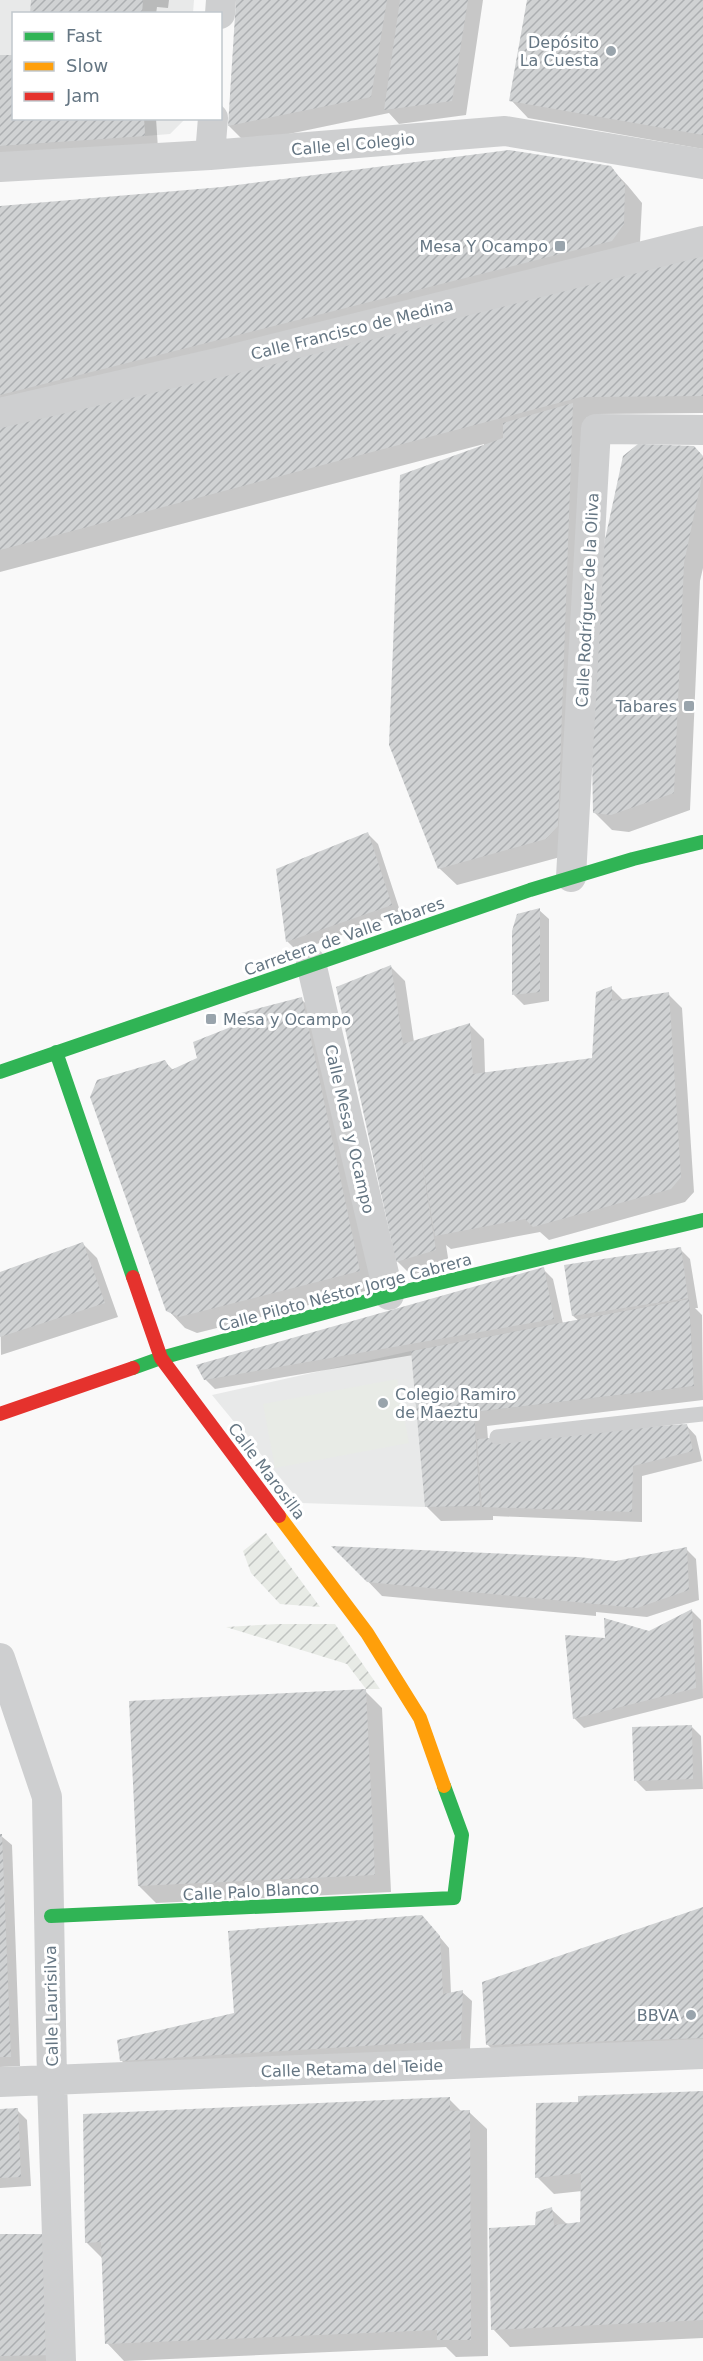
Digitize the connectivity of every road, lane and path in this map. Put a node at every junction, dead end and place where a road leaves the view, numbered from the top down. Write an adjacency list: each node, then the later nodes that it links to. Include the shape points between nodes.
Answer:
1 (213, 120): 2 (street)
2 (210, 155): 3 (street, Calle el Colegio, via 505,131); 4 (street, Calle el Colegio)
3 (703, 164)
4 (0, 167)
5 (703, 241): 6 (street, Calle Francisco de Medina)
6 (0, 413)
7 (703, 430): 9 (street, Calle Rodríguez de la Oliva, via 596,429)
8 (703, 842): 9 (street, Carretera de Valle Tabares, via 642,855)
9 (571, 877): 10 (street, Carretera de Valle Tabares)
10 (311, 963): 11 (street, Carretera de Valle Tabares); 14 (street, Calle Mesa y Ocampo)
11 (56, 1052): 12 (street, Carretera de Valle Tabares); 15 (street, Calle Marosilla)
12 (0, 1072)
13 (703, 1220): 14 (street, Calle Piloto Néstor Jorge Cabrera)
14 (389, 1294): 15 (street, Calle Piloto Néstor Jorge Cabrera)
15 (161, 1358): 16 (street, Calle Piloto Néstor Jorge Cabrera); 20 (street, Calle Marosilla, via 367,1633 420,1718 462,1835)
16 (0, 1414)
17 (703, 1414): 18 (lane)
18 (497, 1437)
19 (0, 1658): 21 (street, Calle Laurisilva, via 47,1797)
20 (454, 1898): 21 (street, Calle Palo Blanco)
21 (51, 1916): 23 (street, Calle Laurisilva)
22 (703, 2054): 23 (street, Calle Retama del Teide)
23 (52, 2081): 24 (street, Calle Retama del Teide); 25 (street, Calle Laurisilva)
24 (0, 2082)
25 (62, 2361)

